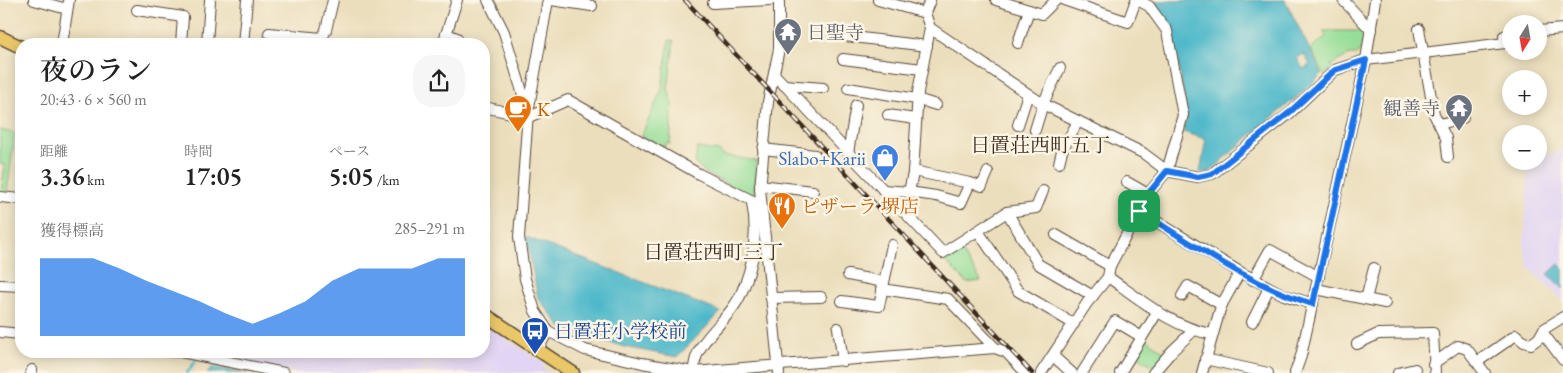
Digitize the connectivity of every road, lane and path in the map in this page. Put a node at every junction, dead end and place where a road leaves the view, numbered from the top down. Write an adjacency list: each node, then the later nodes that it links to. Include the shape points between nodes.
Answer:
1 (34, 0): 20 (street)
2 (210, 0): 36 (street)
3 (247, 0): 37 (street)
4 (333, 0): 39 (street)
5 (456, 0): 40 (street)
6 (488, 0): 60 (street, via 504,32)
7 (550, 0): 22 (street); 60 (street)
8 (770, 0): 21 (street)
9 (779, 0): 50 (street, via 780,34)
10 (878, 0): 18 (street)
11 (930, 0): 25 (street)
12 (996, 0): 24 (street)
13 (1056, 0): 24 (street, via 1042,14)
14 (1064, 0): 19 (street)
15 (1136, 0): 19 (street, via 1128,22); 74 (street, via 1150,6 1167,31 1183,115)
16 (1343, 0): 29 (street)
17 (1376, 0): 29 (street)
18 (894, 2): 25 (street)
19 (1084, 3)
20 (68, 4): 34 (street)
21 (713, 4)
22 (592, 6)
23 (137, 10): 35 (street, via 183,17)
24 (1029, 10): 41 (street)
25 (925, 13): 26 (street)
26 (930, 28): 44 (street); 54 (street)
27 (1419, 29): 45 (street)
28 (1563, 29): 30 (street)
29 (1371, 30): 47 (street)
30 (1548, 30)
31 (269, 33): 38 (street)
32 (845, 36): 44 (street)
33 (0, 37): 43 (main road)
34 (63, 38)
35 (181, 38)
36 (207, 38)
37 (244, 38)
38 (302, 38)
39 (322, 38)
40 (445, 38)
41 (1018, 43)
42 (1502, 43): 45 (street)
43 (15, 44)
44 (927, 46): 49 (street)
45 (1423, 52): 47 (street); 65 (street, via 1434,114)
46 (843, 59): 49 (street)
47 (1366, 60): 74 (street, via 1335,70 1290,112 1212,174 1198,177); 97 (street)
48 (1060, 68): 56 (street)
49 (922, 69): 55 (street)
50 (775, 75): 51 (street); 68 (street, via 768,102)
51 (784, 85): 52 (street); 69 (street)
52 (822, 88)
53 (848, 88): 55 (street)
54 (1028, 94): 56 (street); 66 (street)
55 (917, 99): 58 (street); 63 (street)
56 (1043, 104): 64 (street); 67 (street)
57 (856, 105): 69 (street)
58 (936, 105)
59 (490, 108): 60 (street)
60 (528, 114): 86 (street, via 568,100); 119 (street, via 519,237 527,287 535,311)
61 (888, 115): 63 (street)
62 (1463, 118): 65 (street)
63 (914, 119): 73 (street)
64 (1078, 121): 72 (street); 74 (street, via 1143,153)
65 (1440, 124): 71 (street)
66 (1018, 125)
67 (1035, 130)
68 (763, 149): 70 (street); 78 (street)
69 (848, 153): 79 (street)
70 (815, 155)
71 (1448, 156)
72 (1059, 163)
73 (913, 171): 77 (street); 82 (street)
74 (1167, 171): 83 (street)
75 (988, 172): 77 (street, via 982,186)
76 (1127, 182): 83 (street)
77 (970, 183): 82 (street, via 961,203)
78 (760, 185): 80 (street); 86 (street)
79 (884, 190): 82 (street); 89 (street, via 943,253)
80 (813, 191)
81 (1043, 191): 88 (street, via 1036,208)
82 (909, 192)
83 (1148, 194): 87 (street)
84 (0, 197): 85 (street)
85 (15, 198)
86 (757, 204): 107 (street, via 765,225); 139 (street, via 756,246 740,297 696,355)
87 (1139, 211): 92 (street); 94 (street)
88 (1008, 212): 89 (street); 105 (street, via 1038,264)
89 (978, 231): 117 (street, via 1018,291)
90 (1056, 235): 92 (street)
91 (892, 245): 101 (street)
92 (1110, 266): 96 (street)
93 (1374, 268): 108 (street)
94 (1240, 272): 98 (street); 112 (street)
95 (848, 275): 101 (street)
96 (1108, 277): 105 (street); 113 (street)
97 (1319, 277): 98 (street, via 1270,250); 103 (street)
98 (1253, 280): 102 (street)
99 (0, 285): 100 (street)
100 (15, 286)
101 (883, 286): 109 (street, via 879,306); 127 (street, via 948,299)
102 (1269, 288): 110 (street); 116 (street)
103 (1316, 289): 108 (street); 110 (street)
104 (821, 296): 107 (street)
105 (1093, 296): 117 (street)
106 (1182, 296): 112 (street, via 1188,286)
107 (771, 298): 136 (street)
108 (1366, 299): 111 (street)
109 (842, 301)
110 (1313, 304): 150 (street)
111 (1385, 304)
112 (1222, 305): 124 (street)
113 (1158, 311): 120 (street); 125 (street)
114 (1563, 317): 123 (street)
115 (490, 318): 128 (main road)
116 (1252, 322)
117 (1074, 324): 129 (street)
118 (838, 328): 133 (street)
119 (548, 331): 128 (street); 139 (street, via 585,350)
120 (1193, 331): 124 (street); 147 (street)
121 (0, 332): 122 (street)
122 (15, 333)
123 (1543, 333): 132 (street); 134 (street, via 1531,344 1516,335)
124 (1212, 334): 131 (street)
125 (1142, 337): 145 (street, via 1115,321); 146 (street)
126 (1357, 344): 137 (street, via 1378,334 1433,332)
127 (995, 348): 133 (street); 142 (street, via 1006,352)
128 (538, 350): 135 (main road)
129 (1054, 356): 143 (street); 144 (street)
130 (207, 358): 140 (street)
131 (1205, 359): 148 (street); 149 (street)
132 (1563, 360)
133 (843, 361): 136 (street)
134 (1477, 362): 137 (street, via 1467,349 1458,346); 152 (street)
135 (557, 368): 141 (main road)
136 (778, 368): 139 (street)
137 (1434, 368)
138 (1415, 369): 151 (street)
139 (694, 372)
140 (284, 373)
141 (573, 373)
142 (1026, 373)
143 (1041, 373)
144 (1072, 373)
145 (1082, 373)
146 (1120, 373)
147 (1154, 373)
148 (1202, 373)
149 (1268, 373)
150 (1295, 373)
151 (1398, 373)
152 (1485, 373)

